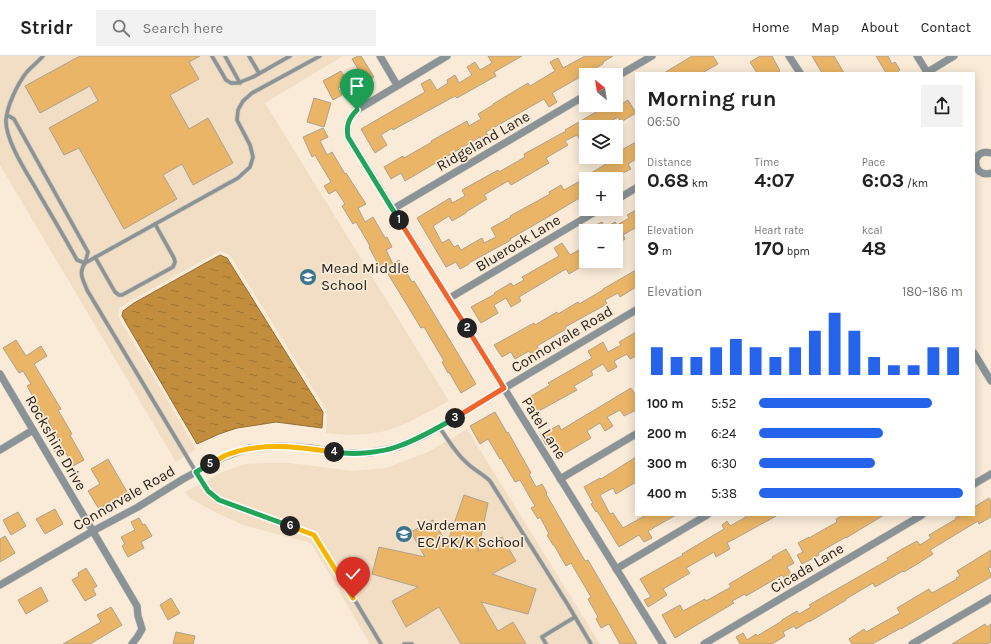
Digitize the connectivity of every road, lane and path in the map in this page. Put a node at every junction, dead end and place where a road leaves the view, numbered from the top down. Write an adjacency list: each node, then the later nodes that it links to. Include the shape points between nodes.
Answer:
1 (43, 56): 22 (lane, via 19,84)
2 (212, 56): 19 (lane, via 226,80)
3 (225, 56): 19 (lane)
4 (249, 56): 17 (lane)
5 (290, 56): 13 (lane)
6 (320, 56): 29 (lane, via 252,93 243,101 238,110 237,120 250,145 253,157 250,167 238,178)
7 (380, 56): 20 (street)
8 (447, 56): 20 (street)
9 (652, 56): 18 (street)
10 (789, 56): 14 (street)
11 (917, 56): 15 (street)
12 (954, 56): 16 (street)
13 (282, 58): 17 (lane)
14 (799, 72)
15 (926, 72)
16 (929, 72)
17 (259, 73): 19 (lane)
18 (623, 74)
19 (240, 83)
20 (397, 85): 27 (street, Patel Lane, via 357,110 348,122 347,130 348,137)
21 (579, 99): 27 (street, Ridgeland Lane)
22 (7, 115): 31 (lane, via 14,119 88,252); 31 (lane, via 6,129 17,155 77,260)
23 (991, 153): 24 (street, via 982,152 975,161 979,171 986,174)
24 (991, 172)
25 (635, 189): 26 (street)
26 (623, 196)
27 (393, 209): 32 (street, Patel Lane)
28 (588, 216): 32 (street, Bluerock Lane)
29 (155, 224): 30 (lane); 30 (lane, via 174,258 173,267 119,295)
30 (95, 257): 31 (lane)
31 (85, 263): 42 (lane, via 81,268 87,290)
32 (448, 299): 37 (street, Patel Lane)
33 (635, 311): 37 (street, Connorvale Road)
34 (975, 355): 36 (street)
35 (0, 374): 39 (street, Rockshire Drive)
36 (991, 381)
37 (504, 388): 38 (street, Connorvale Road); 44 (street, Patel Lane)
38 (439, 427): 42 (street, Connorvale Road, via 398,447 370,453 341,453 280,446 249,448 224,456); 52 (lane, via 457,454 490,480)
39 (33, 430): 41 (street); 48 (street, Rockshire Drive)
40 (635, 435): 44 (street)
41 (0, 450)
42 (196, 472): 48 (street, Connorvale Road); 55 (lane, via 208,491 219,500 314,535)
43 (991, 474): 45 (street)
44 (560, 479): 49 (street, Patel Lane)
45 (975, 483)
46 (705, 516): 49 (street)
47 (920, 516): 61 (street, Cicada Lane)
48 (93, 532): 50 (street, Connorvale Road); 54 (street, Rockshire Drive, via 137,606 142,629)
49 (616, 569): 60 (street, Patel Lane)
50 (0, 585)
51 (991, 598): 53 (street)
52 (575, 617): 58 (lane, via 542,637); 59 (lane)
53 (924, 641): 62 (street)
54 (132, 644)
55 (381, 644)
56 (404, 644): 57 (lane)
57 (412, 644)
58 (546, 644)
59 (591, 644)
60 (663, 644)
61 (704, 644)
62 (912, 644)

